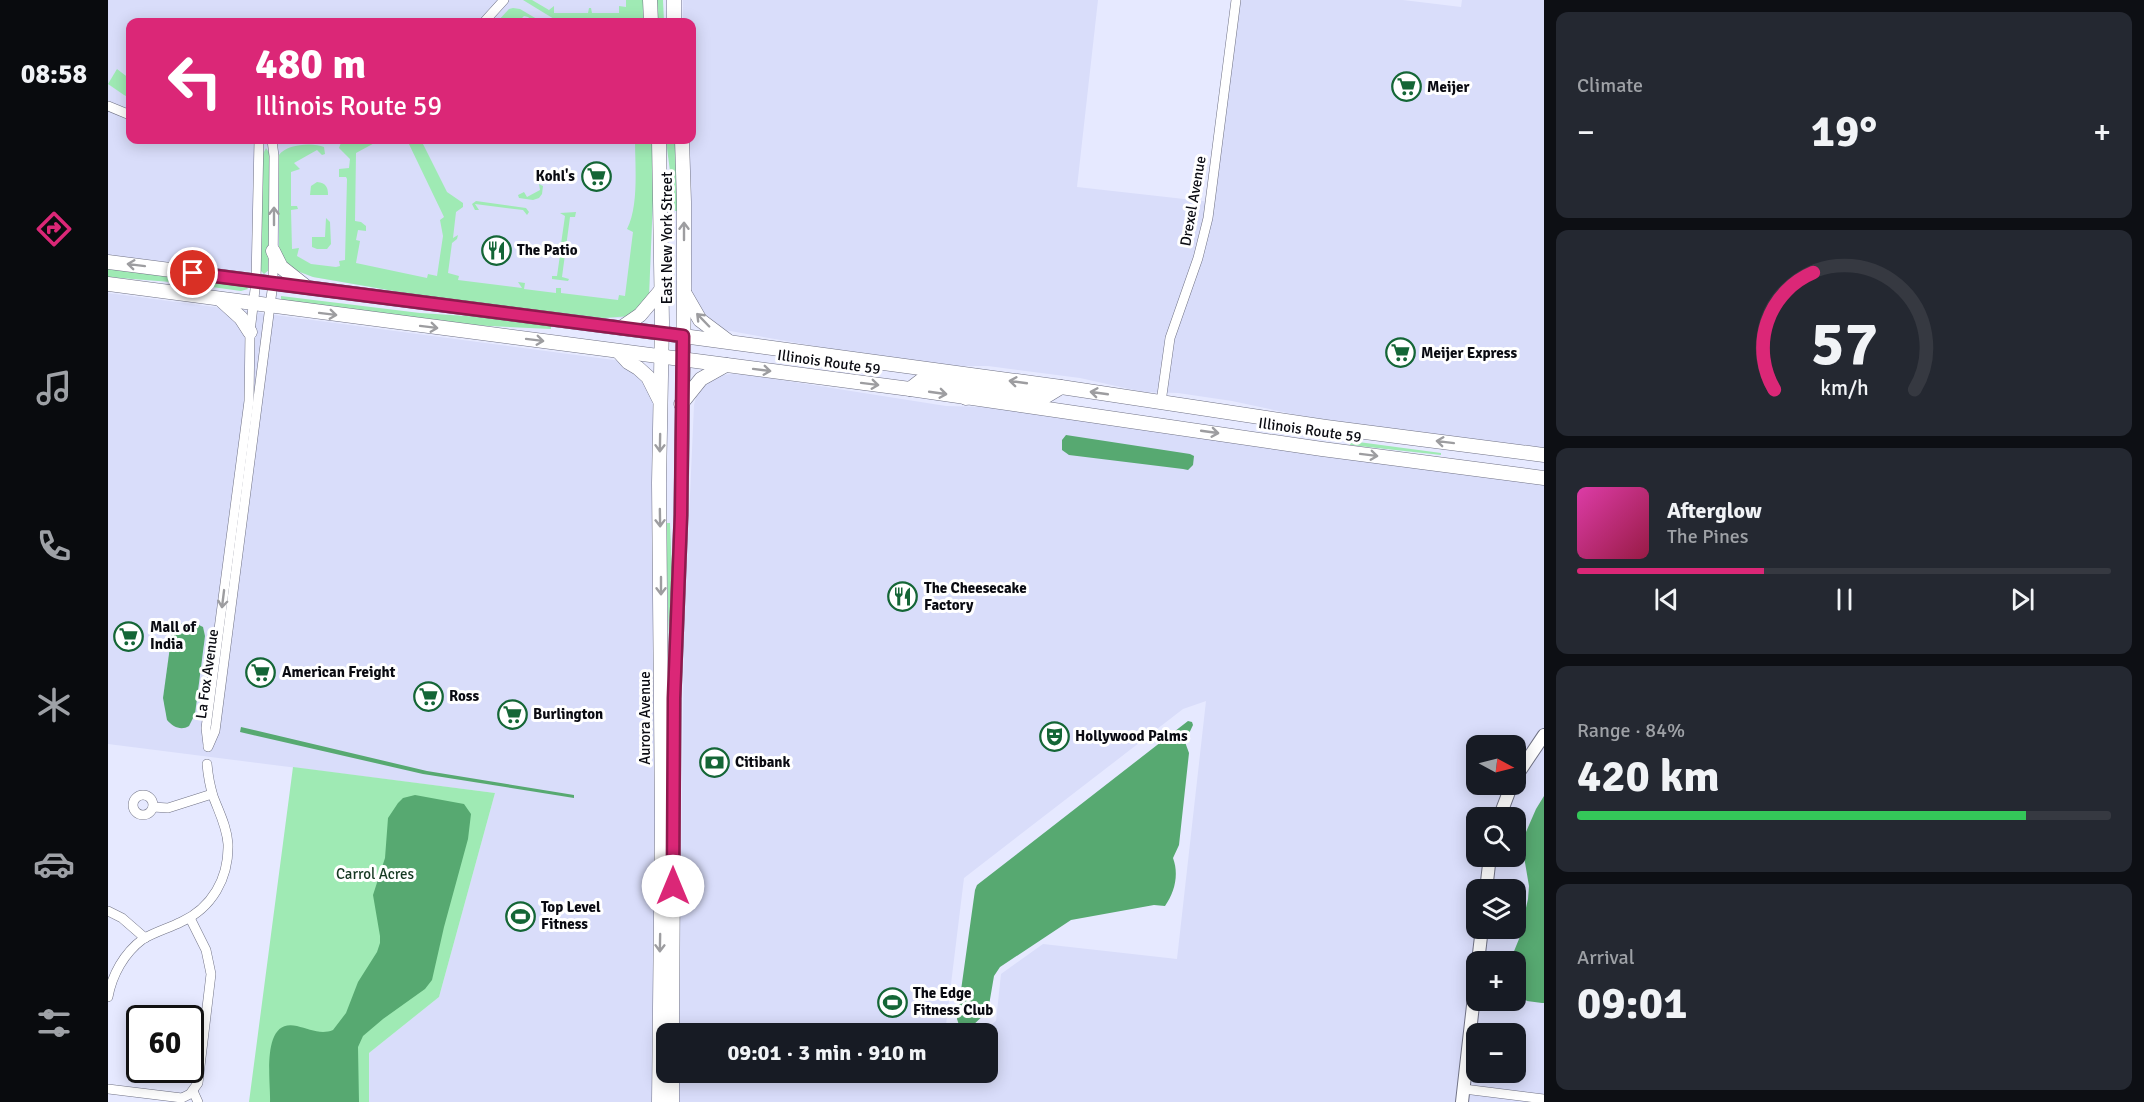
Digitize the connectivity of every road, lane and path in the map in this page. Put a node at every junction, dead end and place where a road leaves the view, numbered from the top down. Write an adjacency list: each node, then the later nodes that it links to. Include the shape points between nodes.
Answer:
1 (504, 0): 5 (street)
2 (650, 0): 6 (main road)
3 (674, 0): 7 (main road)
4 (1236, 0): 39 (street, Drexel Avenue, via 1208,218 1170,338)
5 (488, 18)
6 (651, 18)
7 (674, 18)
8 (108, 106): 9 (street)
9 (126, 113)
10 (259, 144): 16 (street, La Fox Avenue)
11 (272, 144): 14 (street, La Fox Avenue, one-way to 11)
12 (659, 144): 20 (main road, East New York Street)
13 (682, 144): 21 (main road, East New York Street, one-way to 13)
14 (273, 251): 17 (street, La Fox Avenue); 19 (main road, via 281,267)
15 (108, 262): 16 (main road, Illinois Route 59, one-way to 15)
16 (256, 281): 17 (main road, Illinois Route 59); 23 (street, La Fox Avenue)
17 (273, 283): 19 (main road, Illinois Route 59); 24 (street, La Fox Avenue)
18 (108, 284): 22 (main road, Illinois Route 59)
19 (307, 287): 25 (main road, Illinois Route 59)
20 (662, 289): 25 (main road, via 640,315); 27 (main road, East New York Street)
21 (684, 292): 28 (main road, East New York Street); 29 (main road, one-way to 21, via 700,320)
22 (220, 300): 23 (main road, Illinois Route 59); 26 (main road, via 241,318)
23 (254, 304): 24 (main road, Illinois Route 59); 26 (street, La Fox Avenue)
24 (270, 306): 26 (street, La Fox Avenue, one-way to 24, via 249,401 206,728 208,747 215,731); 30 (main road, Illinois Route 59, one-way to 30)
25 (621, 327): 27 (main road, Illinois Route 59)
26 (250, 332)
27 (662, 333): 28 (main road, Illinois Route 59); 31 (main road, Aurora Avenue)
28 (683, 336): 29 (main road, Illinois Route 59); 32 (main road, Aurora Avenue)
29 (729, 342): 34 (main road, Illinois Route 59)
30 (619, 352): 31 (main road, Illinois Route 59); 38 (main road, via 648,377)
31 (661, 357): 32 (main road, Illinois Route 59); 38 (main road, Aurora Avenue)
32 (683, 359): 33 (main road, Illinois Route 59); 40 (main road, Aurora Avenue)
33 (726, 365): 36 (main road, Illinois Route 59, one-way to 36); 40 (main road, via 701,379)
34 (976, 376): 35 (main road, Illinois Route 59, one-way to 34); 36 (main road, via 968,384 923,379)
35 (1061, 387): 37 (main road, via 1042,398 978,390); 39 (main road, Illinois Route 59, one-way to 35)
36 (910, 389): 37 (main road, Illinois Route 59, one-way to 37)
37 (966, 398): 42 (main road, Illinois Route 59, one-way to 42)
38 (660, 402): 60 (main road, Aurora Avenue, one-way to 60)
39 (1161, 402): 41 (main road, Illinois Route 59, one-way to 39)
40 (681, 404): 53 (main road, Aurora Avenue)
41 (1544, 455)
42 (1544, 478)
43 (1544, 735): 44 (street)
44 (1526, 762)
45 (207, 764): 46 (street)
46 (212, 794): 47 (street, via 168,808); 49 (street, via 226,831 227,864 215,894)
47 (153, 807)
48 (108, 911): 50 (street)
49 (190, 918): 50 (street); 57 (street, via 206,950 211,981 199,1078)
50 (145, 938): 51 (street, via 122,962)
51 (108, 997)
52 (1473, 1011): 56 (street)
53 (672, 1023)
54 (672, 1083): 61 (main road)
55 (108, 1089): 57 (street, via 177,1098)
56 (1464, 1089): 58 (street); 62 (street)
57 (193, 1091): 59 (street)
58 (1544, 1099)
59 (198, 1102)
60 (659, 1102)
61 (672, 1102)
62 (1462, 1102)

